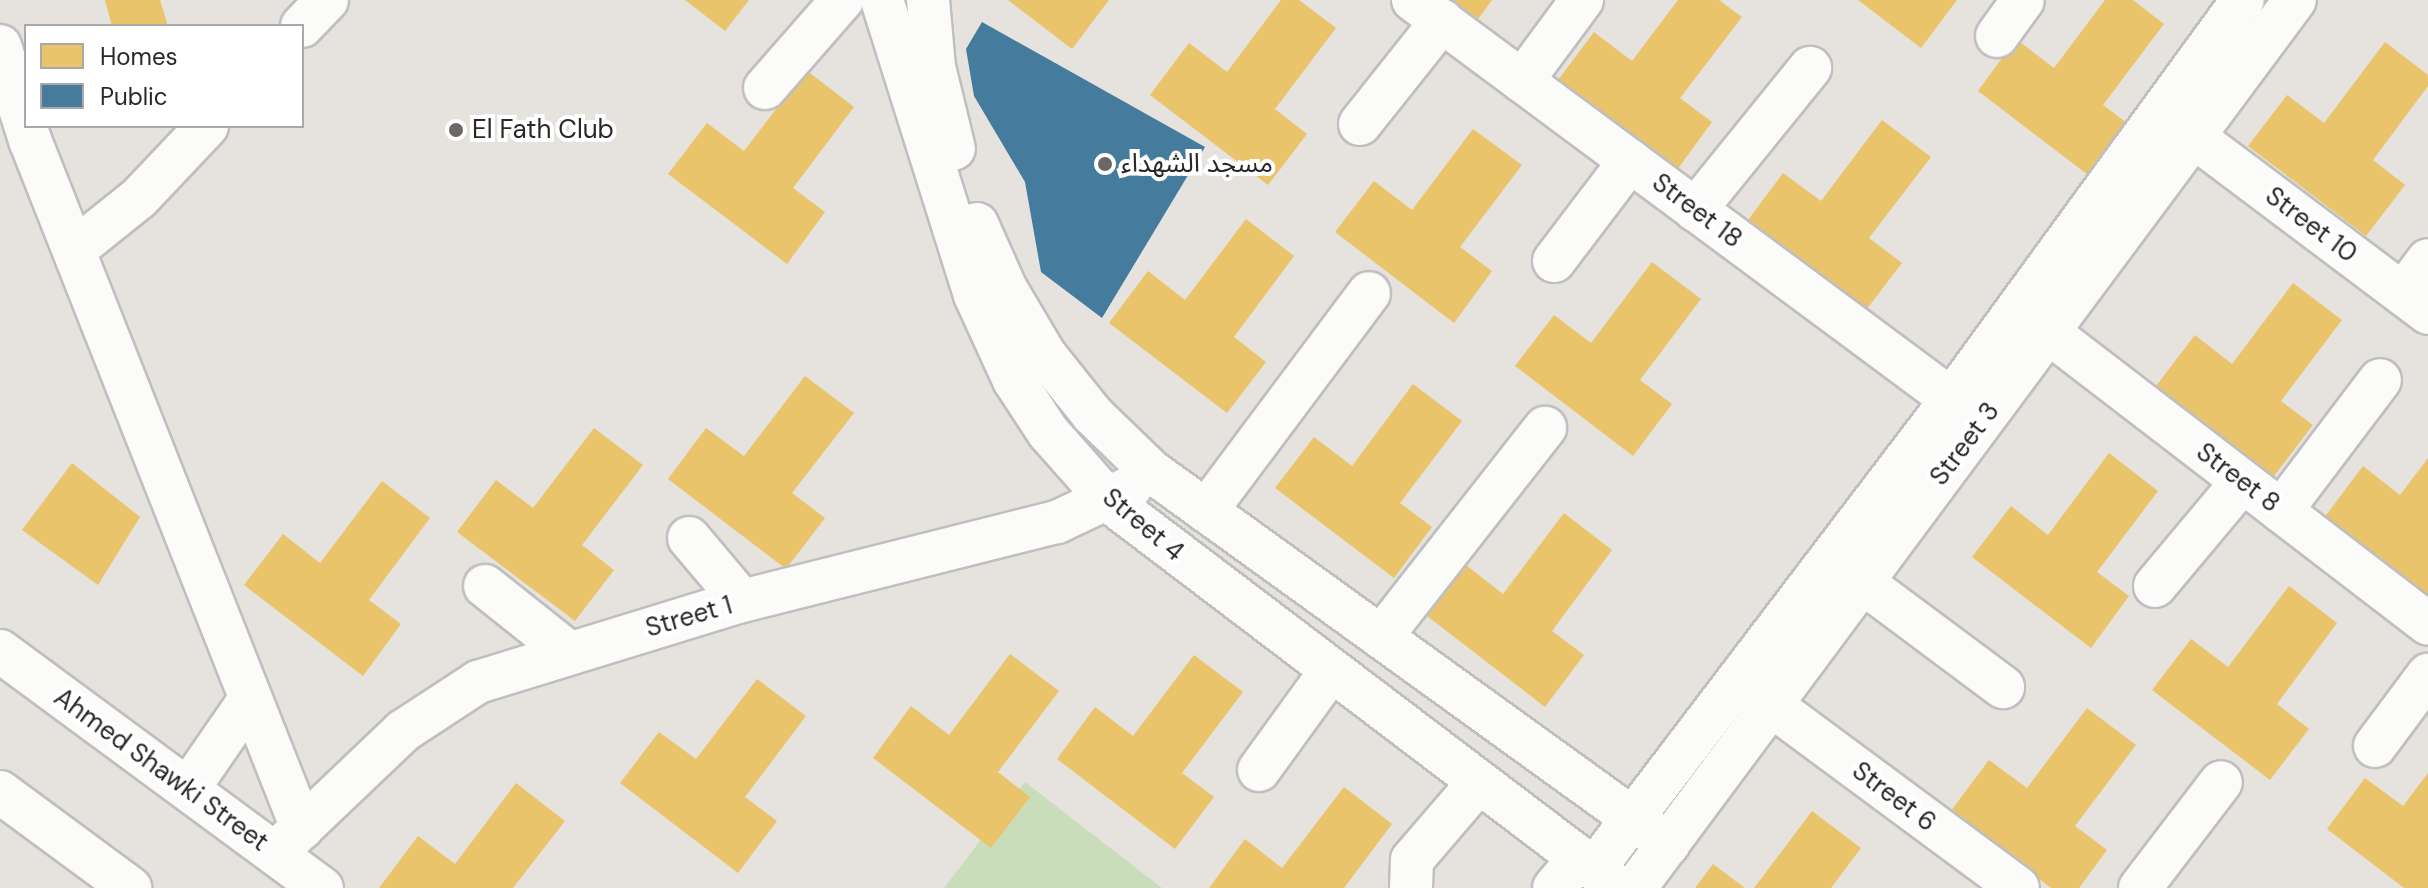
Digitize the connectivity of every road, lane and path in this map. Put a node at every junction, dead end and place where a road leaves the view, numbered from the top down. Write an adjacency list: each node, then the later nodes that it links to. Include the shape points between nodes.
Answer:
1 (842, 0): 13 (street)
2 (882, 0): 21 (street, Street 4)
3 (928, 0): 21 (street, Street 4, via 934,67)
4 (1582, 0): 12 (street)
5 (2023, 0): 9 (street)
6 (2243, 0): 29 (street, Street 3)
7 (2274, 7): 18 (street, Street 3)
8 (1428, 11): 12 (street, Street 18); 15 (street)
9 (1997, 36)
10 (0, 46): 14 (street)
11 (1810, 68): 20 (street)
12 (1522, 81): 19 (street, Street 18)
13 (765, 88)
14 (24, 112)
15 (1360, 124)
16 (30, 128): 22 (street)
17 (205, 128): 22 (street, via 139,198)
18 (2194, 137): 26 (street, Street 10); 27 (street, Street 3)
19 (1630, 161): 20 (street, Street 18); 24 (street)
20 (1695, 210): 29 (street, Street 18)
21 (965, 226): 31 (street, Street 4, via 1045,355 1093,415); 33 (street, Street 4, via 1014,380 1048,432)
22 (74, 250): 49 (street)
23 (2428, 260): 26 (street)
24 (1554, 261)
25 (1369, 293): 34 (street)
26 (2415, 303)
27 (2048, 332): 29 (street, Street 3); 32 (street, Street 8)
28 (2380, 380): 35 (street)
29 (1966, 411): 37 (street, Street 3); 41 (street, Street 3)
30 (1545, 428): 43 (street)
31 (1151, 471): 33 (street, Street 1); 34 (street, Street 4)
32 (2242, 482): 35 (street, Street 8); 39 (street)
33 (1109, 501): 40 (street, Street 1, via 1057,522); 46 (street, Street 4)
34 (1206, 511): 43 (street, Street 4)
35 (2281, 511): 42 (street, Street 8)
36 (689, 538): 40 (street)
37 (1862, 582): 41 (street, Street 3); 48 (street)
38 (485, 586): 45 (street)
39 (2155, 586)
40 (742, 601): 45 (street, Street 1)
41 (1812, 616): 50 (street, Street 3); 57 (street, Street 3)
42 (2428, 624)
43 (1381, 637): 57 (street, Street 4)
44 (0, 651): 55 (street, Ahmed Shawki Street)
45 (568, 652): 58 (street, Street 1, via 478,682 438,703)
46 (1330, 672): 52 (street); 54 (street, Street 4)
47 (2428, 675): 51 (street)
48 (2003, 687)
49 (250, 699): 55 (street); 58 (street)
50 (1771, 705): 59 (street, Street 3); 65 (street, Street 6)
51 (2375, 746)
52 (1259, 770)
53 (2221, 782): 66 (street)
54 (1478, 783): 60 (street, Street 4); 63 (street, via 1412,860)
55 (188, 789): 58 (street, Ahmed Shawki Street)
56 (0, 792): 61 (street)
57 (1633, 818): 59 (street, Street 4); 60 (street, Street 3)
58 (288, 841): 62 (street, Ahmed Shawki Street)
59 (1668, 844): 64 (street, Street 3)
60 (1586, 876)
61 (130, 888)
62 (322, 888)
63 (1411, 888)
64 (1635, 888)
65 (2018, 888)
66 (2140, 888)

